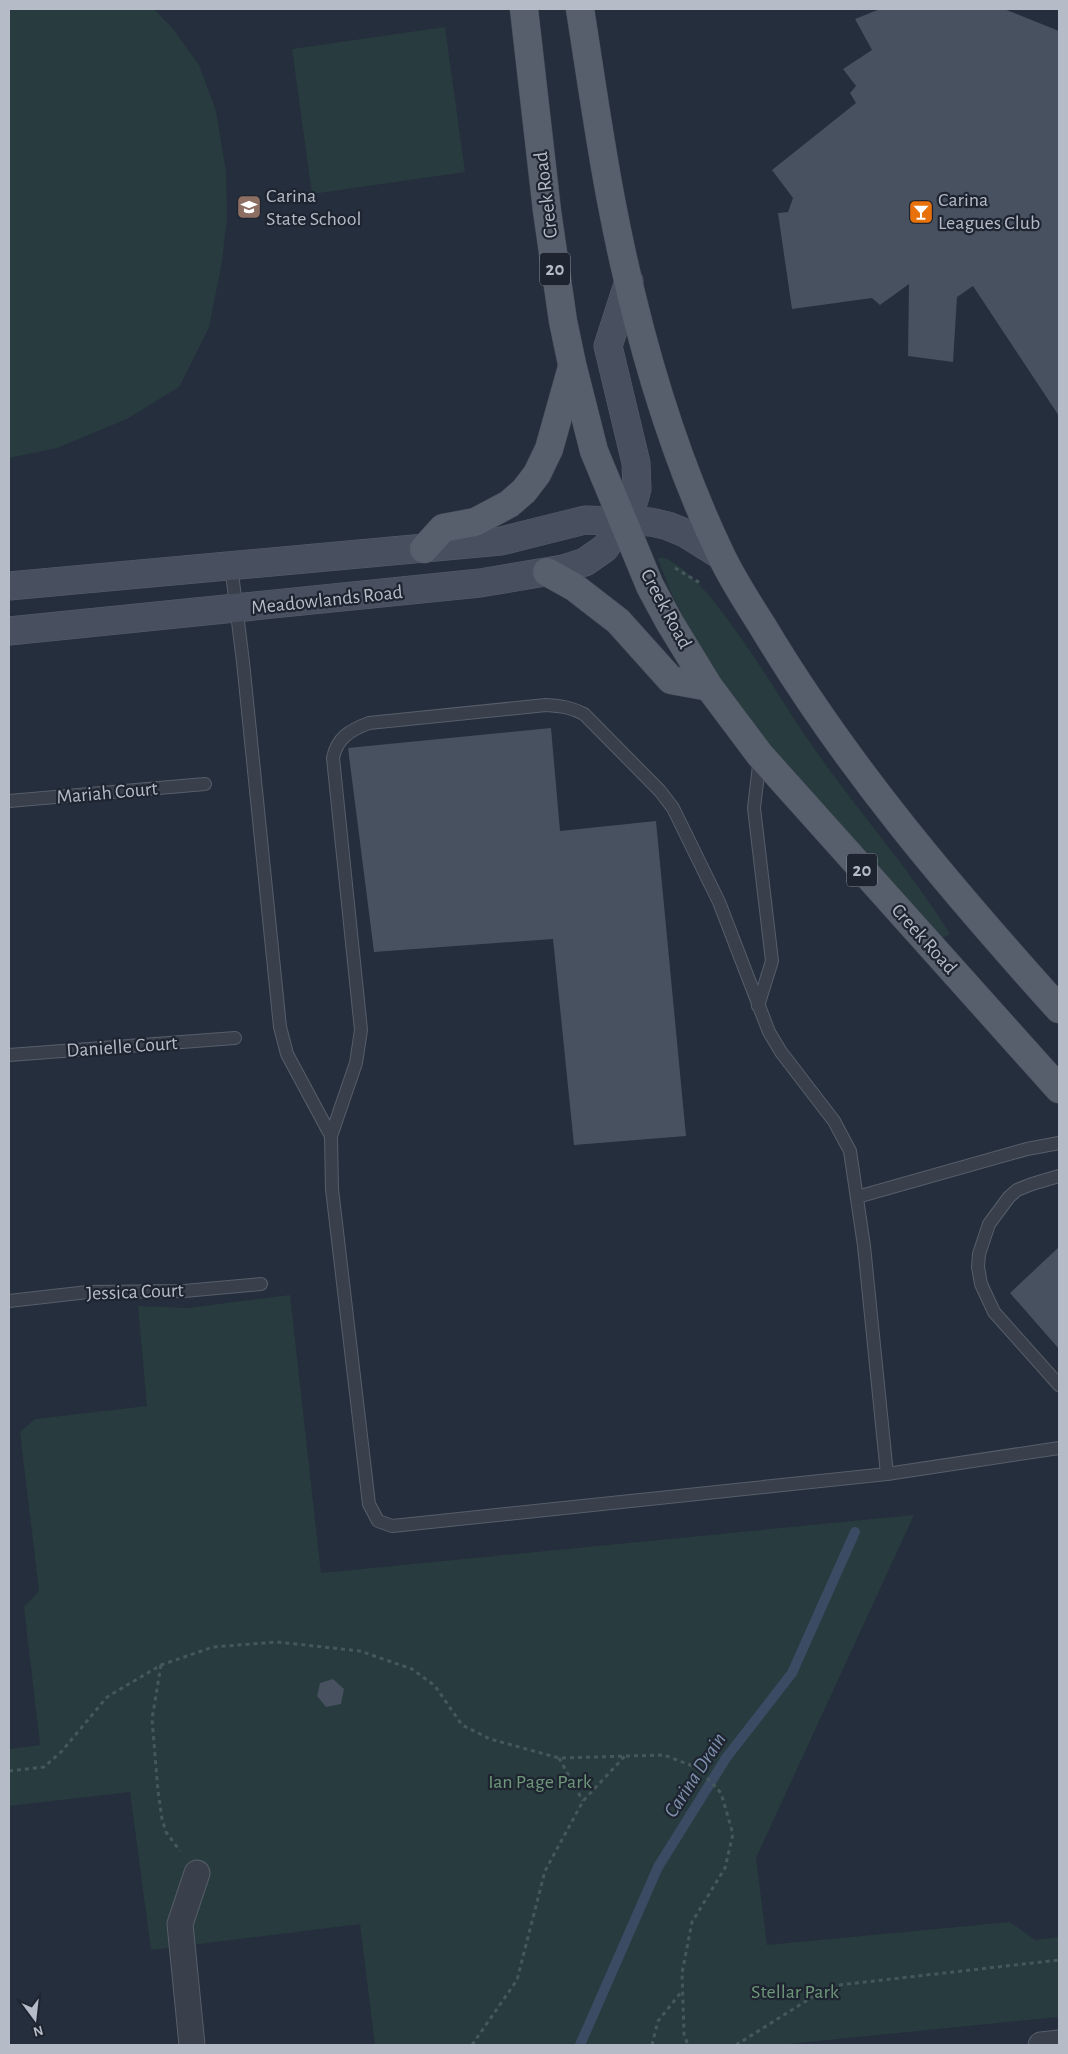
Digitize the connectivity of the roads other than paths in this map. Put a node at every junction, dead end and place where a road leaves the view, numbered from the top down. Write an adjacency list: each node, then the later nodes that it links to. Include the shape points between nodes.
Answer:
1 (524, 9): 4 (main road, Creek Road / 20, via 547,211)
2 (580, 9): 3 (main road, via 610,198)
3 (629, 280): 5 (main road, Meadowlands Road, via 608,346 638,476 634,500); 7 (main road, via 659,397 681,463)
4 (572, 364): 5 (main road, Creek Road / 20, via 594,451); 6 (main road, via 549,449 524,491 509,504 481,519 443,528)
5 (624, 521): 6 (main road, Meadowlands Road, via 585,520 501,541); 7 (main road, Meadowlands Road, via 668,526 686,533); 9 (main road, Meadowlands Road, via 605,548 595,556 585,562); 13 (main road, Creek Road / 20, via 650,586)
6 (424, 548): 8 (main road, Meadowlands Road)
7 (720, 555): 18 (main road, via 788,670 856,768 962,899)
8 (231, 565): 10 (main road, Meadowlands Road); 11 (lane)
9 (547, 572): 11 (main road, Meadowlands Road, via 480,583); 13 (main road, via 618,621 671,680)
10 (9, 586)
11 (236, 609): 12 (main road, Meadowlands Road); 22 (lane, via 280,1027 287,1054)
12 (9, 631)
13 (709, 687): 14 (main road, Creek Road / 20)
14 (760, 756): 17 (lane, via 754,808 772,961); 21 (main road, Creek Road / 20)
15 (204, 784): 16 (lane, Mariah Court)
16 (9, 802)
17 (758, 1006): 22 (lane, via 720,902 673,808 584,714 563,706 546,705 369,723 344,735 335,747 333,758 361,1030 356,1063); 25 (lane, via 781,1052 844,1138 850,1151)
18 (1059, 1010)
19 (235, 1038): 20 (lane, Danielle Court)
20 (9, 1055)
21 (1059, 1089)
22 (331, 1136): 30 (lane, via 332,1189 369,1504 378,1521 392,1526)
23 (1059, 1143): 25 (lane)
24 (1059, 1176): 28 (lane, via 1032,1184 1009,1196 989,1224 978,1267 981,1284 994,1312)
25 (857, 1197): 30 (lane)
26 (261, 1284): 27 (lane, Jessica Court, via 184,1291 88,1292)
27 (9, 1301)
28 (1059, 1385)
29 (1059, 1448): 30 (lane)
30 (887, 1474)
31 (197, 1873): 33 (street, via 180,1924)
32 (1059, 2043): 34 (street)
33 (192, 2045)
34 (1041, 2045)

